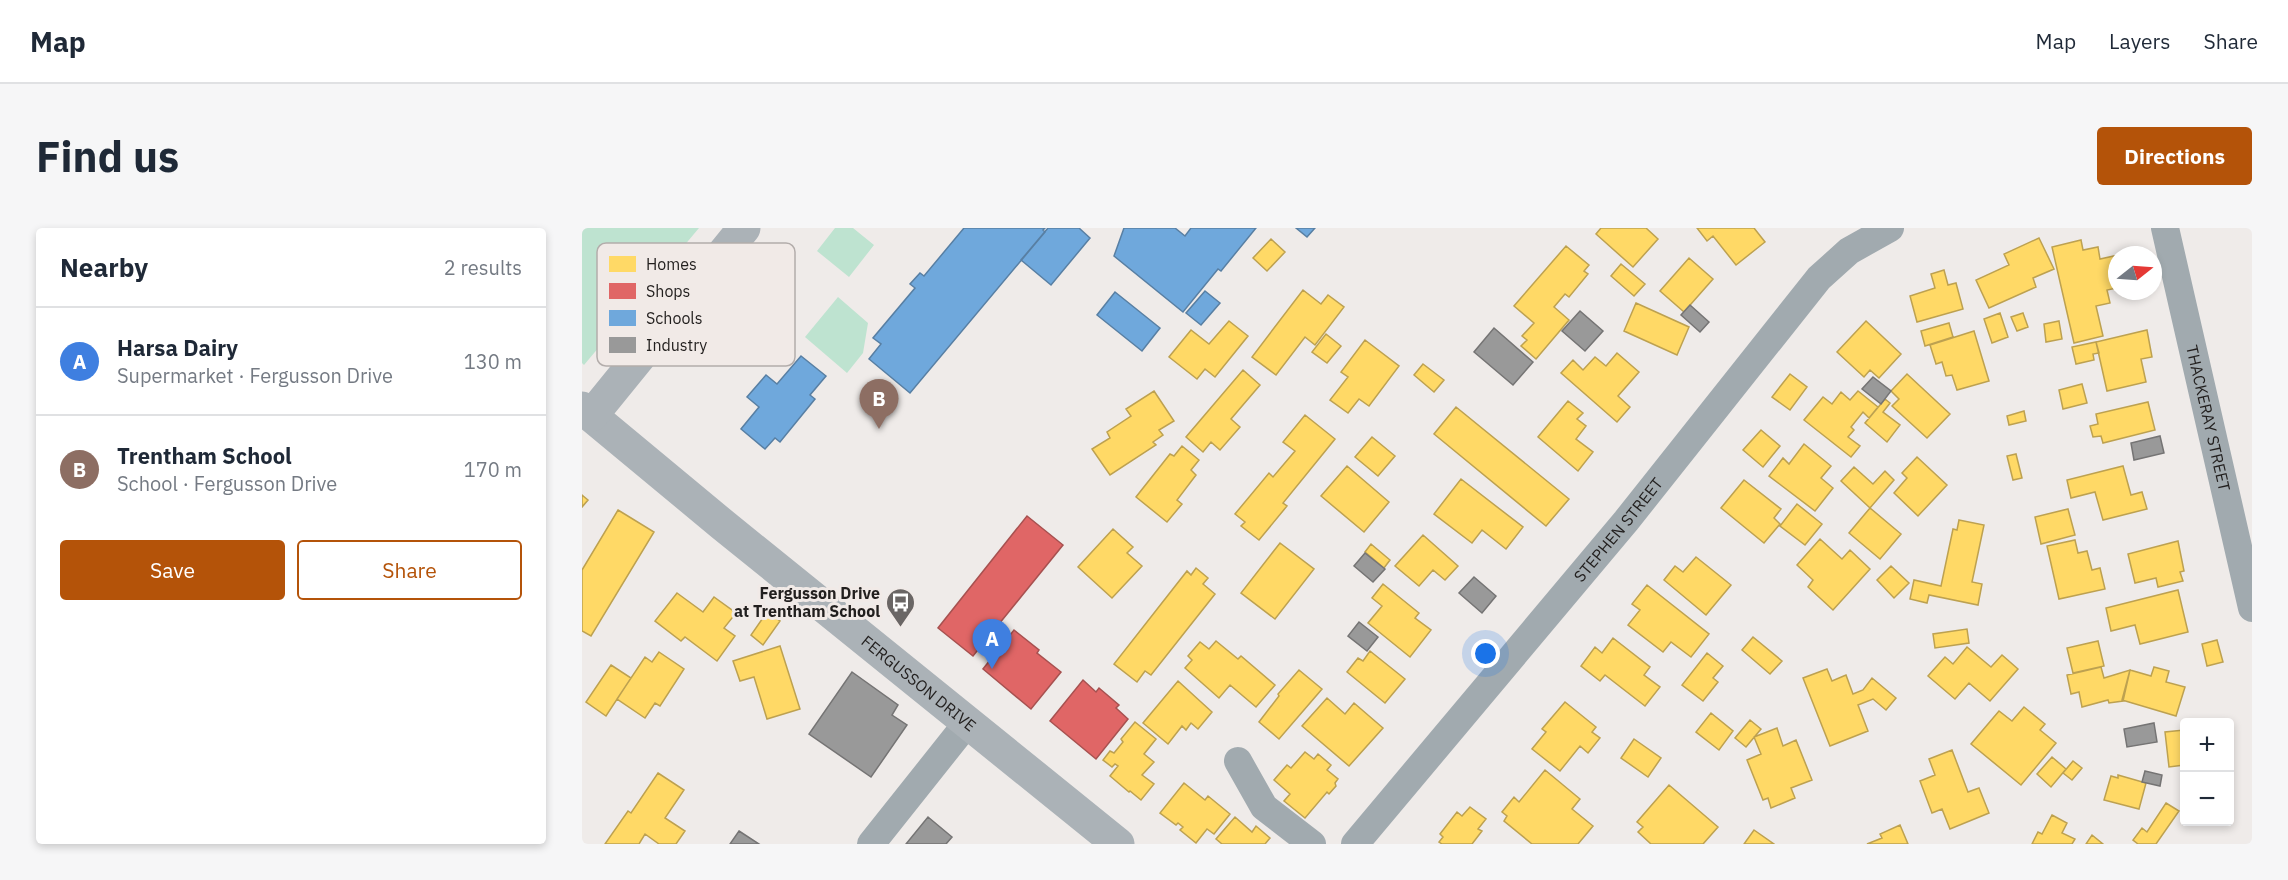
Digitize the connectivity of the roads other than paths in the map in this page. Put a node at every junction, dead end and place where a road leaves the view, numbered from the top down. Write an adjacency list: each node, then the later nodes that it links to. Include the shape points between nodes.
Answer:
1 (744, 228): 4 (main road)
2 (1890, 228): 13 (street, STEPHEN STREET, via 1849,251 1819,278 1626,521)
3 (2166, 228): 7 (street, THACKERAY STREET)
4 (731, 243)
5 (626, 366): 6 (main road)
6 (587, 412): 8 (main road, FERGUSSON DRIVE)
7 (2252, 608)
8 (968, 722): 10 (street); 11 (main road, FERGUSSON DRIVE)
9 (1238, 761): 12 (street, via 1264,807)
10 (871, 844)
11 (1118, 844)
12 (1312, 844)
13 (1355, 844)

